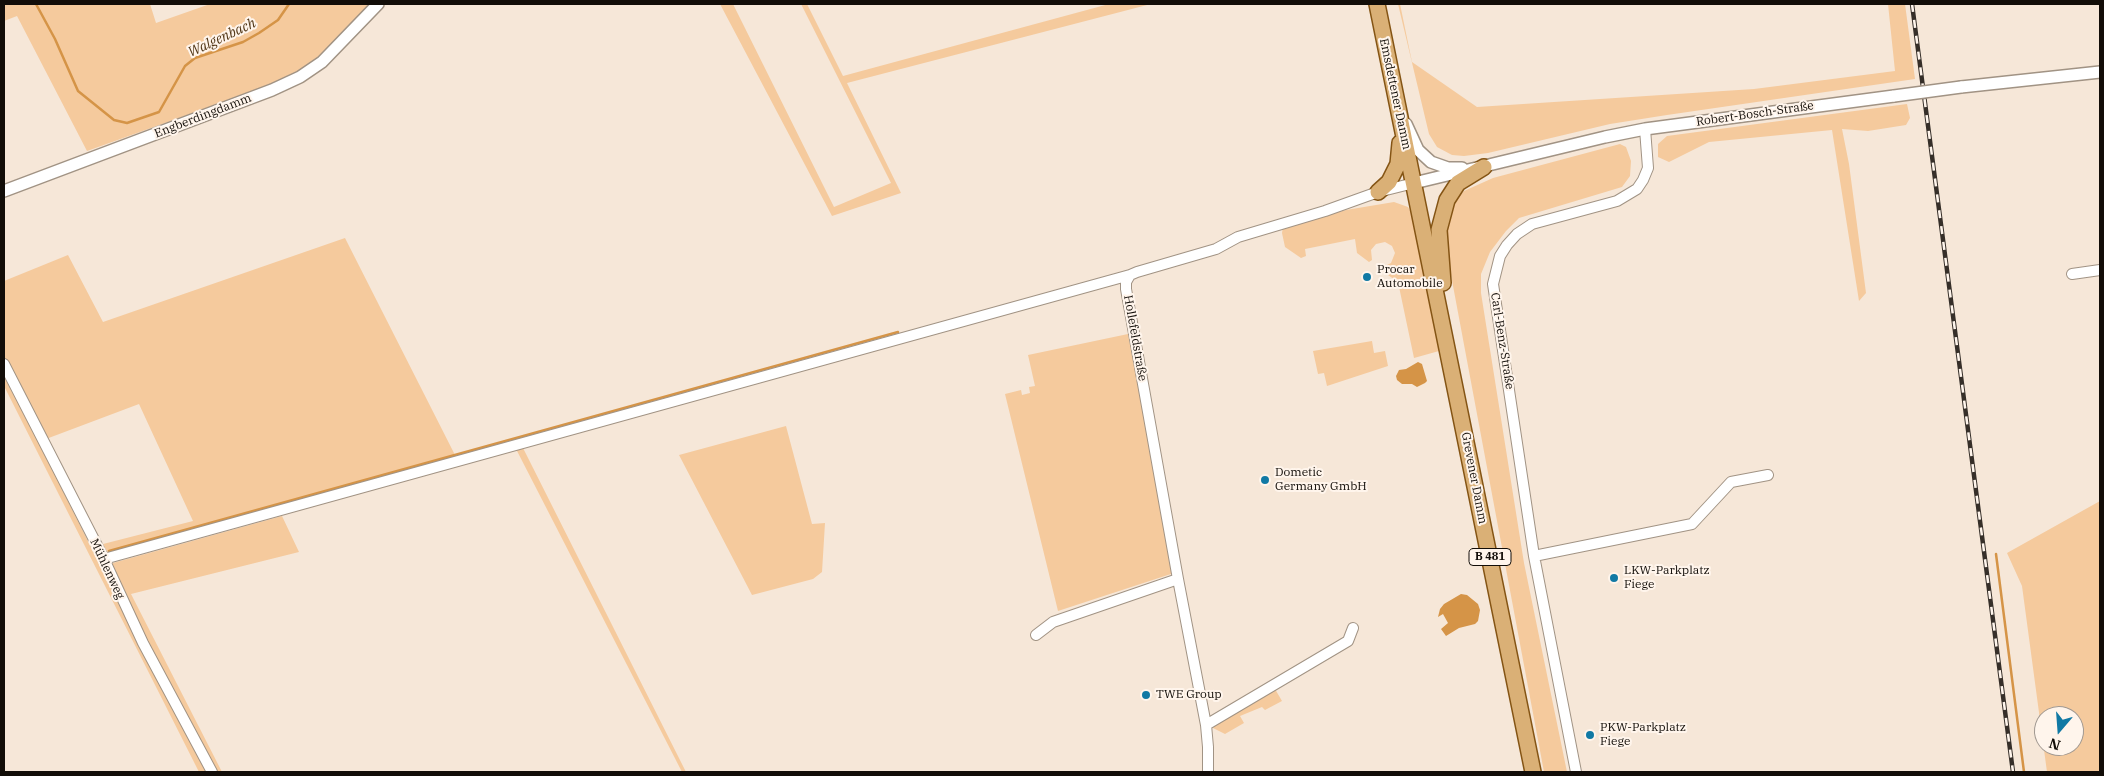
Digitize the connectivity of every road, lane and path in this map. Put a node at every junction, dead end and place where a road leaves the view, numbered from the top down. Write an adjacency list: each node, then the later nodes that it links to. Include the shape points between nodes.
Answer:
1 (378, 4): 8 (street, Engberdingdamm, via 322,62 300,77)
2 (1377, 4): 4 (main road, Emsdettener Damm / B 481)
3 (2100, 72): 5 (street, Robert-Bosch-Straße, bridge)
4 (1397, 99): 6 (street, via 1414,143 1430,162 1448,168); 7 (main road, Emsdettener Damm / B 481); 9 (main road, via 1400,157 1389,182)
5 (1645, 129): 6 (street, Robert-Bosch-Straße); 16 (street, Carl-Benz-Straße, via 1648,168 1637,189 1617,200 1532,224 1507,245 1496,270 1493,284)
6 (1484, 167): 7 (street, Robert-Bosch-Straße); 13 (main road, via 1458,183 1440,220)
7 (1414, 183): 9 (street); 13 (main road, Grevener Damm / B 481)
8 (4, 191)
9 (1378, 192): 12 (street, via 1238,237 1203,254)
10 (2100, 270): 11 (street)
11 (2072, 274)
12 (1130, 275): 17 (street); 18 (street, Hollefeldstraße, via 1126,289)
13 (1447, 342): 24 (main road, Grevener Damm / B 481)
14 (4, 364): 17 (street, Mühlenweg)
15 (1768, 475): 16 (street, via 1731,482 1692,524)
16 (1534, 556): 25 (street, Carl-Benz-Straße)
17 (104, 559): 22 (street, Mühlenweg, via 143,643)
18 (1178, 579): 20 (street, via 1053,622); 21 (street, Hollefeldstraße)
19 (1353, 628): 21 (street, via 1348,641)
20 (1036, 636)
21 (1206, 725): 23 (street, Hollefeldstraße)
22 (212, 772)
23 (1208, 772)
24 (1533, 772)
25 (1576, 772)

